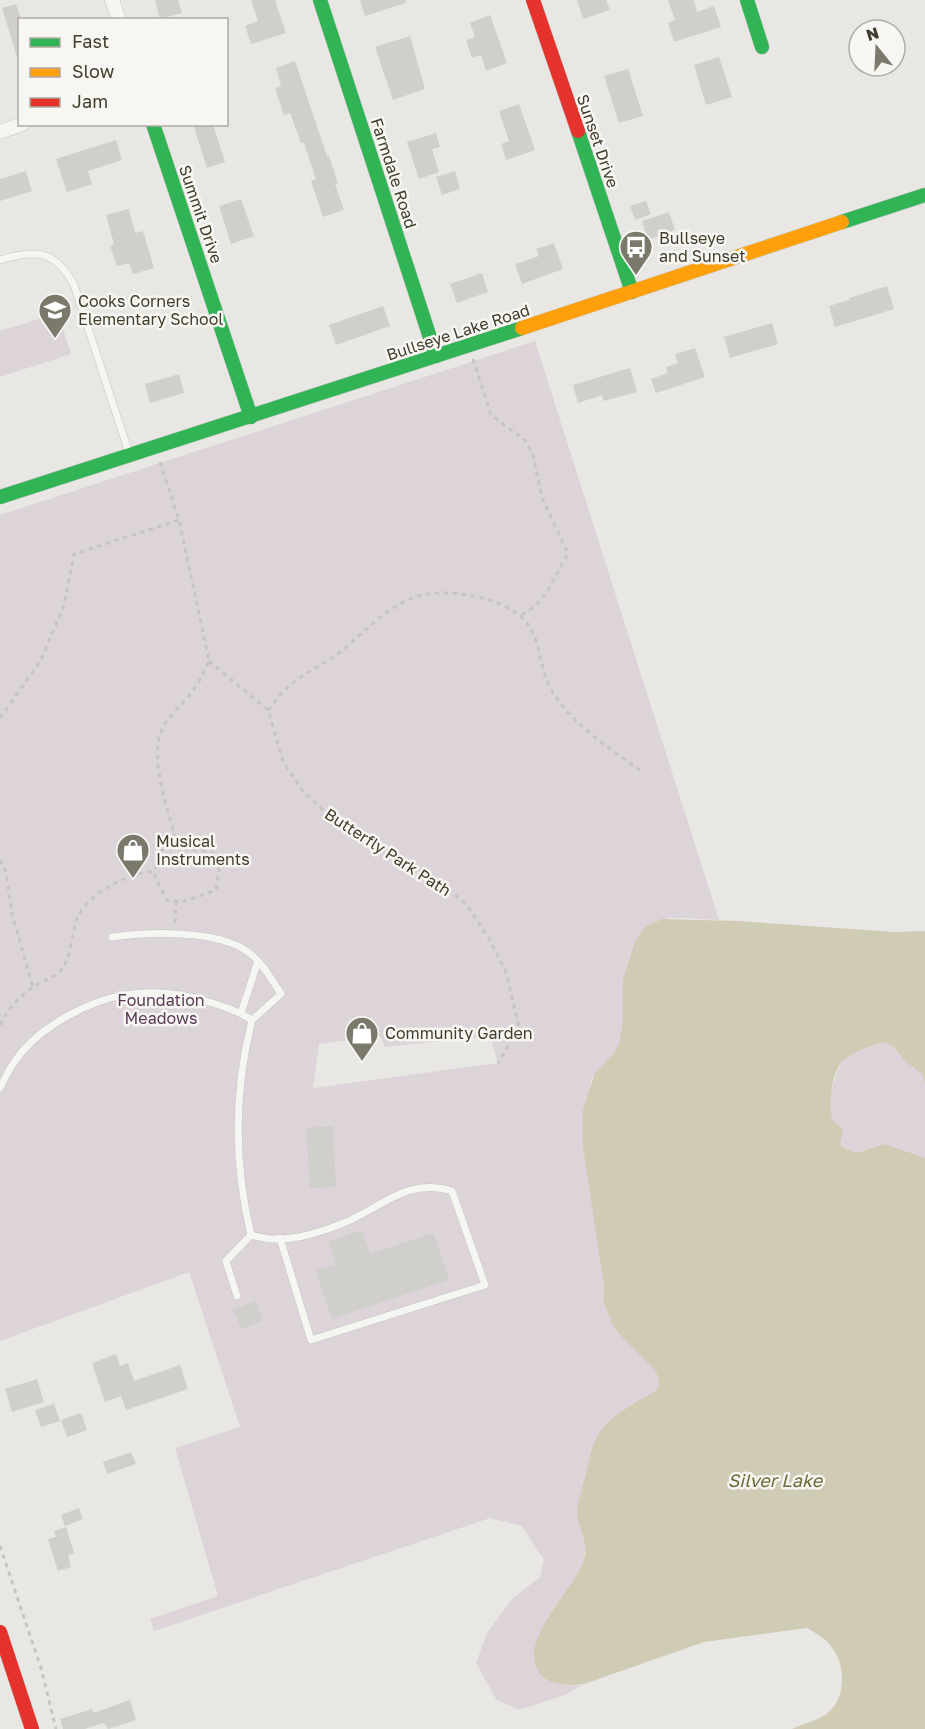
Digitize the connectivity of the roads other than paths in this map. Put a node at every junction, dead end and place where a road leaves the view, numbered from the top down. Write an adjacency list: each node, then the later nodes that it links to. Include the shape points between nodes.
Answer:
1 (112, 0): 5 (street)
2 (320, 0): 13 (street, Farmdale Road)
3 (533, 0): 12 (street, Sunset Drive)
4 (747, 0): 6 (street)
5 (117, 18)
6 (762, 46)
7 (18, 125): 9 (street)
8 (154, 126): 14 (street, Summit Drive)
9 (0, 132)
10 (925, 195): 12 (street, Bullseye Lake Road)
11 (0, 260): 15 (lane, via 38,253 65,269 74,285)
12 (632, 292): 13 (street, Bullseye Lake Road)
13 (436, 356): 14 (street, Bullseye Lake Road)
14 (251, 417): 15 (street, Bullseye Lake Road)
15 (130, 456): 16 (street, Bullseye Lake Road)
16 (0, 497)
17 (112, 937): 18 (lane, via 198,936 242,948)
18 (258, 961): 19 (lane); 20 (lane, via 281,994)
19 (240, 1013): 20 (lane); 21 (lane, via 166,993 112,996 45,1030 13,1063)
20 (252, 1020): 22 (lane, via 238,1110 245,1211)
21 (0, 1088)
22 (251, 1235): 23 (lane); 24 (lane, via 226,1260)
23 (280, 1238): 23 (lane, via 311,1340 484,1285 452,1191 437,1187 412,1188 342,1224)
24 (237, 1296)
25 (0, 1632): 26 (street)
26 (32, 1729)

